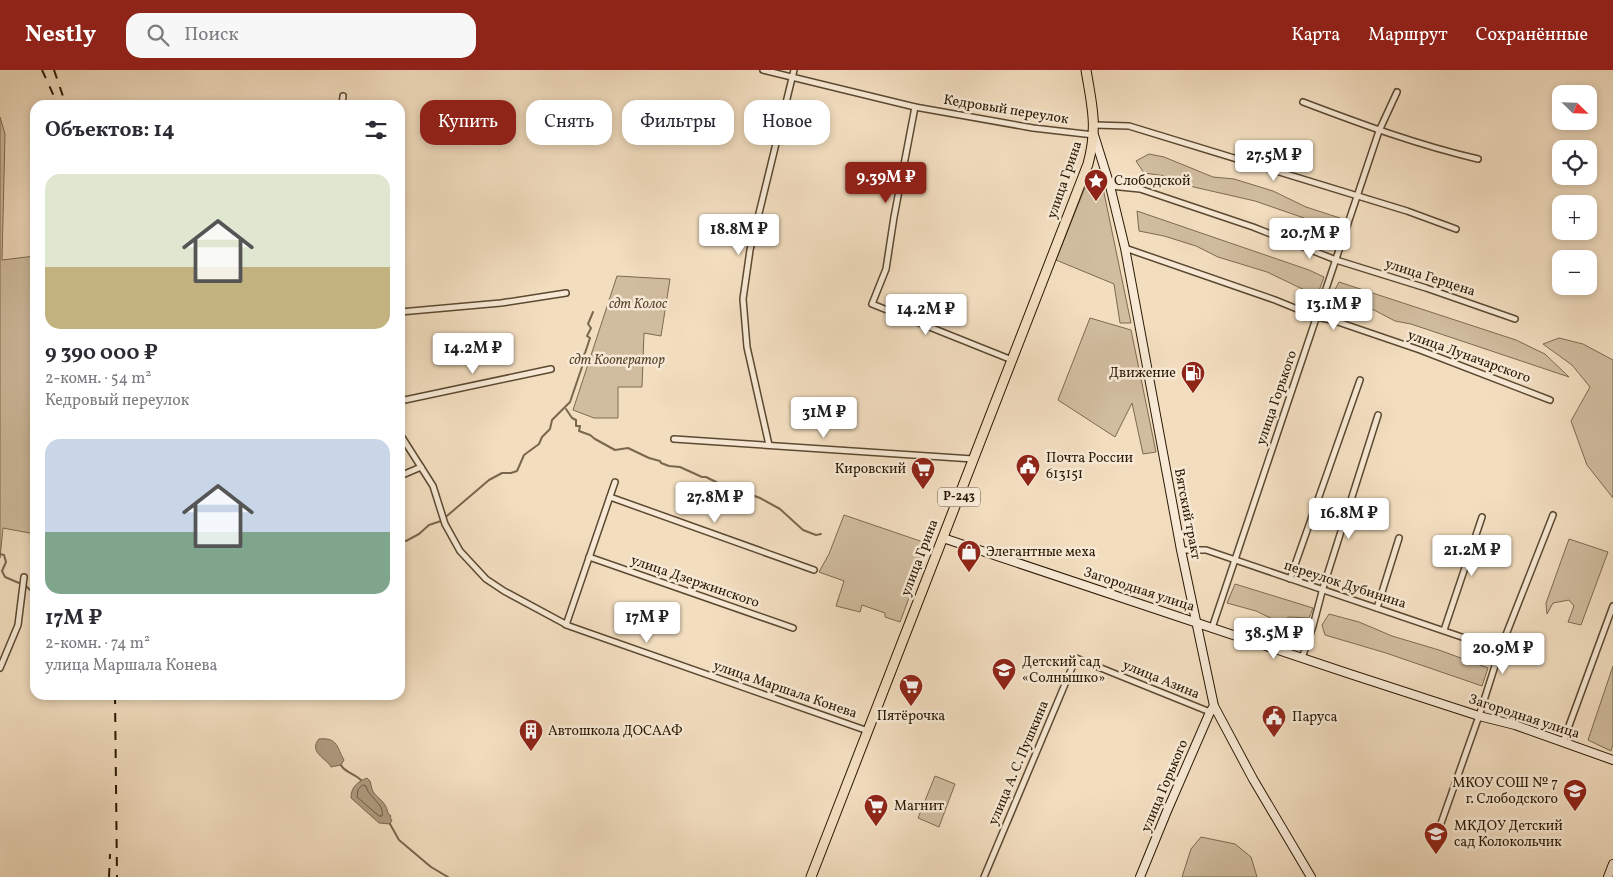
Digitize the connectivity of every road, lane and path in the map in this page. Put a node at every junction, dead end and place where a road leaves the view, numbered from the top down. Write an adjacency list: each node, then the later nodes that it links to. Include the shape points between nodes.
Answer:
1 (763, 70): 4 (street, Кедровый переулок)
2 (794, 70): 4 (street)
3 (1086, 70): 10 (highway, Р-243)
4 (792, 77): 9 (street, Кедровый переулок); 31 (street, via 750,250 743,299 747,346)
5 (1397, 92): 11 (street, улица Горького)
6 (343, 96): 7 (street)
7 (343, 100)
8 (1303, 102): 11 (street)
9 (915, 107): 10 (street, Кедровый переулок, via 1033,128); 23 (street, via 886,269 872,304)
10 (1094, 130): 13 (highway, улица Грина / Р-243); 14 (street, Вятский тракт); 15 (street, Кедровый переулок, via 1129,126)
11 (1379, 131): 12 (street); 15 (street, улица Горького)
12 (1478, 159)
13 (1081, 182): 14 (street, via 1094,177); 23 (highway, улица Грина / Р-243)
14 (1110, 184): 17 (street, Вятский тракт); 18 (street, улица Герцена, via 1140,189)
15 (1356, 197): 16 (street, Кедровый переулок); 18 (street, улица Горького)
16 (1456, 228)
17 (1125, 248): 21 (street, улица Луначарского); 41 (street, Вятский тракт)
18 (1336, 260): 21 (street, улица Горького); 22 (street, улица Герцена)
19 (566, 293): 20 (street)
20 (405, 312)
21 (1317, 317): 27 (street, улица Луначарского, via 1420,350); 43 (street, улица Горького)
22 (1515, 319)
23 (1012, 360): 32 (highway, улица Грина / Р-243)
24 (551, 369): 26 (street)
25 (1360, 380): 46 (street)
26 (405, 400)
27 (1550, 400)
28 (1378, 415): 47 (street)
29 (674, 440): 31 (street)
30 (405, 442): 33 (street, улица Маршала Конева)
31 (769, 445): 32 (street)
32 (974, 459): 39 (highway, улица Грина / Р-243)
33 (421, 467): 34 (street); 51 (street, улица Маршала Конева, via 433,486 443,519 460,551 486,579)
34 (405, 474)
35 (615, 482): 36 (street)
36 (610, 497): 42 (street); 44 (street)
37 (1553, 515): 55 (street)
38 (1482, 517): 54 (street)
39 (943, 538): 50 (street, Загородная улица); 61 (highway, улица Грина / Р-243)
40 (1399, 538): 49 (street)
41 (1181, 550): 43 (street, переулок Дубинина, via 1206,550); 50 (street, Вятский тракт)
42 (589, 557): 51 (street); 52 (street, улица Дзержинского)
43 (1236, 560): 46 (street, переулок Дубинина); 53 (street, улица Горького)
44 (814, 570)
45 (24, 577): 58 (street, via 18,625)
46 (1290, 579): 47 (street, переулок Дубинина)
47 (1324, 588): 49 (street, переулок Дубинина); 57 (street)
48 (1613, 606): 62 (street)
49 (1377, 608): 54 (street, переулок Дубинина)
50 (1196, 622): 53 (street, Загородная улица); 59 (street, Вятский тракт)
51 (566, 625): 61 (street, улица Маршала Конева)
52 (793, 628)
53 (1212, 628): 57 (street, Загородная улица)
54 (1444, 630): 55 (street, переулок Дубинина)
55 (1500, 650): 60 (street)
56 (1076, 658): 59 (street, улица Азина); 67 (street, улица А. С. Пушкина)
57 (1302, 658): 60 (street, Загородная улица)
58 (0, 668)
59 (1212, 709): 68 (street, улица Горького); 69 (street, Вятский тракт)
60 (1479, 716): 62 (street, Загородная улица); 64 (street)
61 (868, 731): 66 (highway, улица Грина / Р-243)
62 (1563, 742): 63 (street, Загородная улица)
63 (1613, 760)
64 (1438, 829)
65 (1613, 864): 70 (street)
66 (811, 877)
67 (984, 877)
68 (1140, 877)
69 (1310, 877)
70 (1608, 877)

